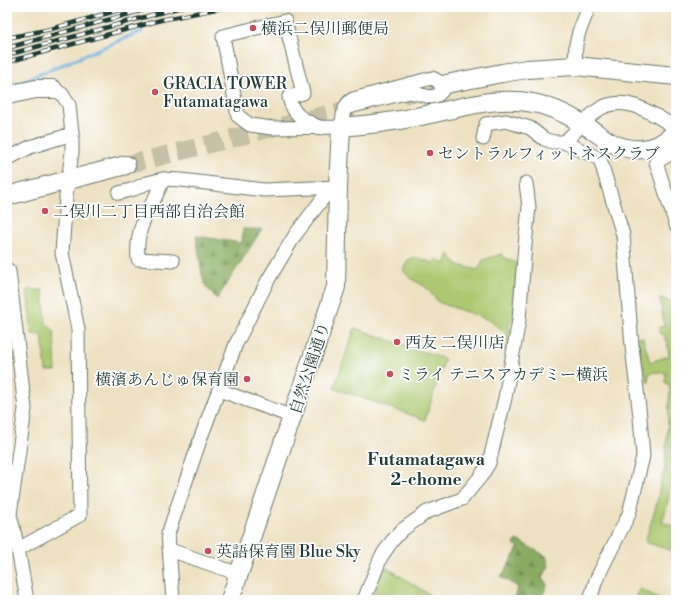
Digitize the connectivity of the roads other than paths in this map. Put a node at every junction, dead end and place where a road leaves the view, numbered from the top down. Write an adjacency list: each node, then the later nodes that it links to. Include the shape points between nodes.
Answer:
1 (589, 7): 2 (street, via 576,44)
2 (575, 66): 3 (street); 4 (street, via 527,69)
3 (676, 76)
4 (446, 84)
5 (53, 90): 6 (street, via 36,89); 11 (street, via 62,94 68,105)
6 (7, 95)
7 (345, 108): 7 (street, via 353,99 390,88 432,78 441,84 442,91 431,97 409,92); 9 (street)
8 (584, 124): 9 (street, via 565,114 533,103 510,100 491,101 415,118); 12 (street, via 612,143 638,150 657,146); 12 (street, via 606,106 626,103 637,106); 14 (street)
9 (341, 127): 10 (street); 20 (street, 自然公園通り)
10 (321, 128): 10 (street, via 272,128 250,125 238,116 223,36 285,21 304,93 289,97 291,106 298,117)
11 (72, 134): 15 (street, via 30,146); 18 (street)
12 (674, 138): 23 (street, via 656,162)
13 (483, 139): 14 (street, via 486,124 506,121 530,128 552,142)
14 (564, 142): 35 (street, via 600,159 623,235 642,438 642,466 629,514 596,580)
15 (7, 159)
16 (126, 165): 18 (street)
17 (163, 179): 20 (street, via 264,190); 21 (street); 24 (street, via 142,224 137,246 138,259)
18 (68, 181): 22 (street); 28 (street, via 62,253 78,328 80,515)
19 (526, 183): 34 (street, via 529,207 519,320 506,398 489,463 462,499 427,512 402,530 381,558)
20 (338, 187): 26 (street, via 324,197 298,231 268,280 236,344); 27 (street, 自然公園通り, via 336,287)
21 (119, 193)
22 (7, 196)
23 (676, 225)
24 (173, 261)
25 (7, 268): 28 (street, via 25,409 10,514)
26 (219, 390): 27 (street); 29 (street, via 168,534)
27 (293, 417): 30 (street, 自然公園通り)
28 (18, 549): 31 (street)
29 (170, 550): 30 (street); 32 (street)
30 (239, 574): 33 (street, 自然公園通り)
31 (27, 600)
32 (173, 600)
33 (230, 600)
34 (364, 600)
35 (590, 600)

